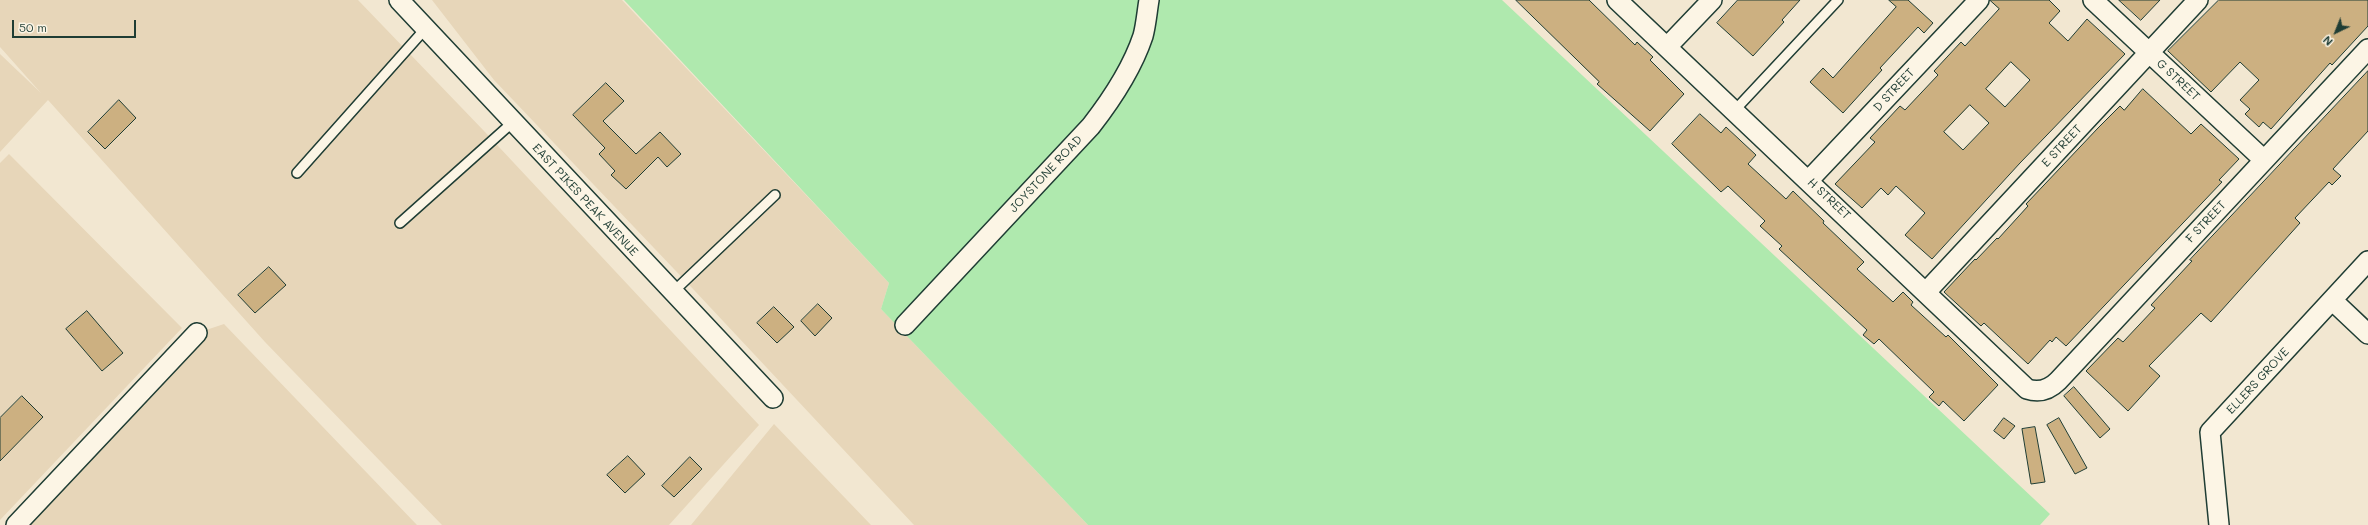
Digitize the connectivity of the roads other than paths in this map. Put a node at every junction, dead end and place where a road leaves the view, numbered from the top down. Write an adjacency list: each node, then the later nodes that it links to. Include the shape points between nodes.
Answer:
1 (400, 0): 9 (street, EAST PIKES PEAK AVENUE)
2 (1149, 0): 24 (street, JOYSTONE ROAD, via 1143,35 1112,100 1091,126)
3 (1617, 0): 10 (street, H STREET)
4 (1712, 0): 10 (street)
5 (1838, 0): 13 (lane)
6 (1979, 0): 17 (street, D STREET)
7 (2093, 0): 12 (street, G STREET)
8 (2198, 0): 12 (street, E STREET)
9 (426, 28): 14 (street, EAST PIKES PEAK AVENUE); 16 (lane)
10 (1667, 47): 13 (street, H STREET)
11 (2368, 49): 15 (street, F STREET)
12 (2149, 52): 15 (street, G STREET); 21 (street, E STREET)
13 (1735, 110): 17 (street, H STREET)
14 (513, 122): 19 (lane); 22 (street, EAST PIKES PEAK AVENUE)
15 (2264, 160): 27 (street, F STREET)
16 (297, 173)
17 (1809, 180): 21 (street, H STREET)
18 (775, 195): 22 (lane)
19 (400, 223)
20 (2368, 261): 23 (street, ELLERS GROVE)
21 (1926, 291): 27 (street, H STREET, via 2027,389)
22 (672, 293): 28 (street, EAST PIKES PEAK AVENUE)
23 (2332, 300): 26 (street); 30 (street, ELLERS GROVE, via 2210,432)
24 (905, 325)
25 (197, 333): 29 (street)
26 (2368, 334)
27 (2042, 396)
28 (773, 398)
29 (16, 525)
30 (2219, 525)

